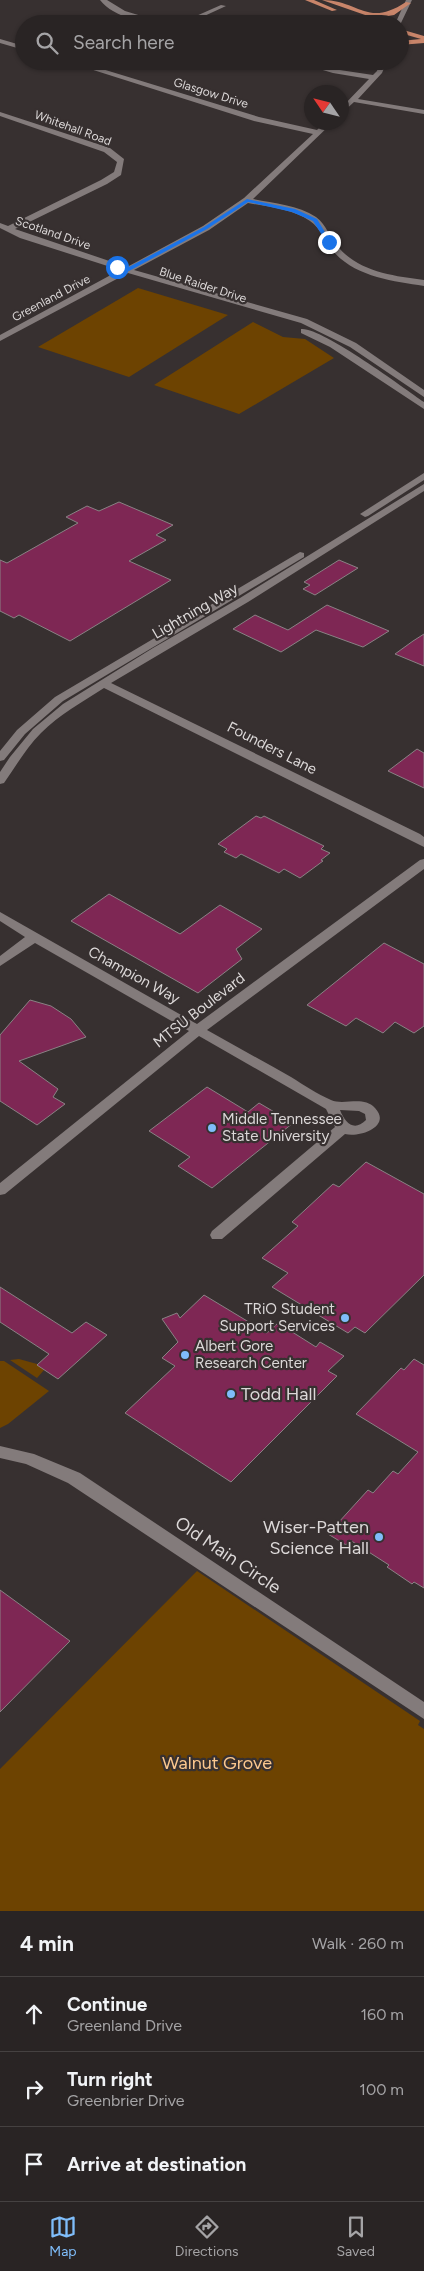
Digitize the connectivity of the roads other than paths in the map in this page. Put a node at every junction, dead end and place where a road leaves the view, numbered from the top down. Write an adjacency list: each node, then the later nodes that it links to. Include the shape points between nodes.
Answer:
1 (103, 0): 6 (street, via 108,7)
2 (308, 0): 8 (main road)
3 (325, 0): 9 (main road)
4 (408, 1): 9 (main road, via 390,14); 10 (street)
5 (223, 6): 7 (street)
6 (133, 15)
7 (202, 15)
8 (351, 15)
9 (368, 15)
10 (403, 15)
11 (409, 27): 12 (main road)
12 (424, 31)
13 (409, 34): 14 (main road)
14 (424, 40): 16 (main road)
15 (0, 41): 17 (street)
16 (409, 42)
17 (15, 45)
18 (98, 70): 27 (street, Glasgow Drive, via 257,118)
19 (329, 70): 21 (street)
20 (381, 70): 21 (street)
21 (374, 78): 22 (street)
22 (353, 100): 23 (street); 24 (street)
23 (349, 104)
24 (424, 112)
25 (0, 114): 30 (street, Whitehall Road, via 107,150 121,161 118,173 104,182)
26 (323, 130): 27 (street, Greenland Drive)
27 (320, 133): 28 (street, Greenland Drive)
28 (247, 200): 31 (street, Greenland Drive, via 206,228); 32 (street, via 293,210 315,220 343,259 366,270)
29 (0, 225): 30 (street, Scotland Drive)
30 (8, 229): 31 (street, Scotland Drive)
31 (127, 270): 33 (street, Greenland Drive); 34 (street, Blue Raider Drive, via 304,321 353,345); 35 (street, Blue Raider Drive, via 148,281 312,334 333,344)
32 (424, 283)
33 (0, 338)
34 (424, 394)
35 (424, 406)
36 (424, 476): 39 (street, Lightning Way, via 248,587 59,699 21,732)
37 (424, 487): 38 (street, Lightning Way)
38 (104, 684): 40 (street, Lightning Way, via 67,706 37,730); 41 (street, Founders Lane)
39 (0, 758)
40 (0, 781)
41 (421, 838)
42 (424, 863): 46 (street, MTSU Boulevard)
43 (0, 916): 44 (street, Champion Way)
44 (34, 937): 45 (street); 46 (street, Champion Way)
45 (0, 962)
46 (198, 1030): 47 (street, Champion Way); 49 (street, MTSU Boulevard)
47 (332, 1106): 48 (street); 48 (street, via 362,1107 373,1117 371,1125 361,1130)
48 (343, 1128): 50 (street)
49 (0, 1190)
50 (217, 1235)
51 (4, 1451): 52 (street, Old Main Circle, via 74,1478)
52 (424, 1711)

